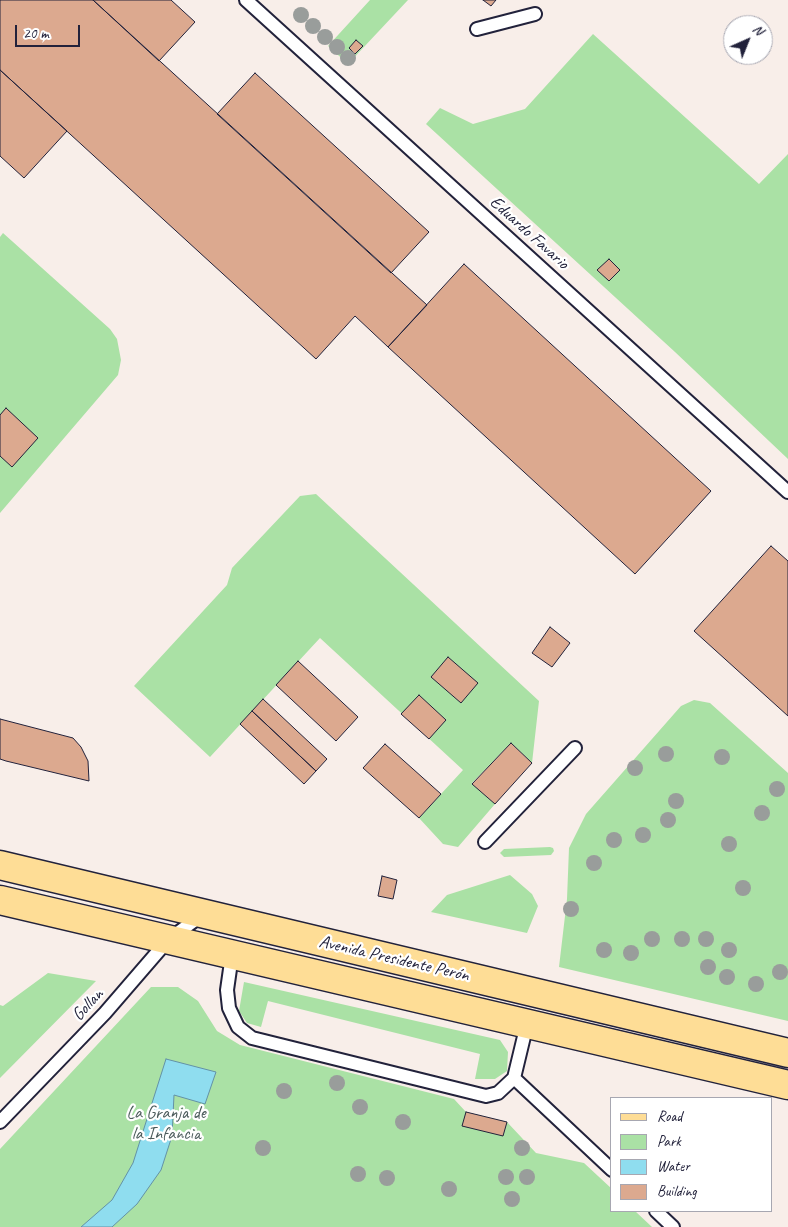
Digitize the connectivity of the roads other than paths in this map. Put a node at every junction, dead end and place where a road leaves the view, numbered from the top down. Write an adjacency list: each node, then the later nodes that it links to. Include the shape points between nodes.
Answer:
1 (246, 0): 4 (lane, Eduardo Favario)
2 (535, 14): 3 (lane)
3 (477, 29)
4 (788, 492)
5 (575, 748): 6 (lane)
6 (485, 842)
7 (0, 865): 9 (main road, Avenida Presidente Perón)
8 (0, 900): 10 (main road, Avenida Presidente Perón)
9 (203, 914): 10 (lane, Gollan); 13 (main road, Avenida Presidente Perón)
10 (168, 940): 11 (main road, Avenida Presidente Perón); 16 (lane, Gollan, via 105,1013)
11 (232, 955): 12 (main road, Avenida Presidente Perón); 14 (lane, via 227,990 230,1008 238,1027 252,1038 486,1096 498,1093)
12 (527, 1024): 14 (lane); 15 (main road, Avenida Presidente Perón)
13 (788, 1052)
14 (514, 1078): 17 (lane)
15 (788, 1085)
16 (0, 1122)
17 (610, 1168)
18 (657, 1212): 19 (lane)
19 (674, 1227)

